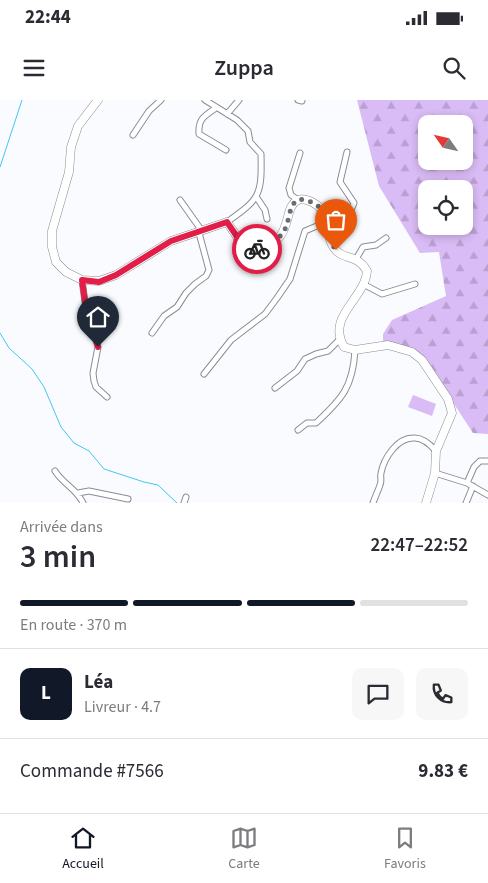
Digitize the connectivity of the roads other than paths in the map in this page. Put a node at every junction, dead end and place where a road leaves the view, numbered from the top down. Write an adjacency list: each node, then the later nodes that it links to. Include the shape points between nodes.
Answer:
1 (98, 100): 22 (street, via 78,126 52,231 56,262 66,272)
2 (161, 100): 9 (street, via 148,111)
3 (204, 100): 7 (street)
4 (239, 100): 8 (street)
5 (298, 100): 6 (street)
6 (302, 100)
7 (216, 108): 8 (street); 10 (street, via 198,125 200,134)
8 (227, 114): 13 (street, via 248,131 250,142 261,154)
9 (132, 135)
10 (226, 150)
11 (346, 152): 17 (street, via 340,182 354,203 350,212)
12 (300, 153): 15 (street, via 289,188 291,195)
13 (256, 198): 16 (street); 18 (street)
14 (180, 200): 19 (street)
15 (298, 200): 17 (street, via 305,199 320,206); 18 (street, via 291,206 286,228 265,248 253,250 242,244)
16 (267, 219)
17 (329, 220): 21 (street, via 332,246 341,254); 28 (street, via 305,231 290,280 278,298 265,314 231,340)
18 (227, 222): 19 (street)
19 (201, 232): 22 (street, via 171,241 99,282); 25 (street, via 209,270 164,316)
20 (386, 238): 21 (street, via 376,245 363,247)
21 (356, 259): 23 (street, via 367,271)
22 (82, 280): 30 (street, via 98,347 94,381)
23 (363, 284): 24 (street, via 382,294); 26 (street, via 341,320)
24 (415, 284)
25 (152, 333)
26 (340, 339): 27 (street, via 344,346); 29 (street, via 328,351 305,359 297,371)
27 (355, 350): 31 (street, via 349,384 337,404 316,423 307,423); 32 (street, via 388,345 412,352 422,360 448,399 452,413)
28 (204, 374)
29 (275, 388)
30 (107, 397)
31 (298, 430)
32 (436, 451): 35 (street); 44 (street, via 418,437 400,441 390,452)
33 (488, 461): 36 (street, via 480,461 474,467)
34 (55, 471): 38 (street, via 61,481)
35 (436, 474): 36 (street); 45 (street)
36 (467, 483): 37 (street)
37 (473, 486): 39 (street); 46 (street)
38 (78, 493): 41 (street, via 89,491); 42 (street)
39 (488, 495)
40 (186, 497): 43 (street)
41 (128, 499)
42 (84, 503)
43 (184, 503)
44 (372, 503)
45 (426, 503)
46 (466, 503)

